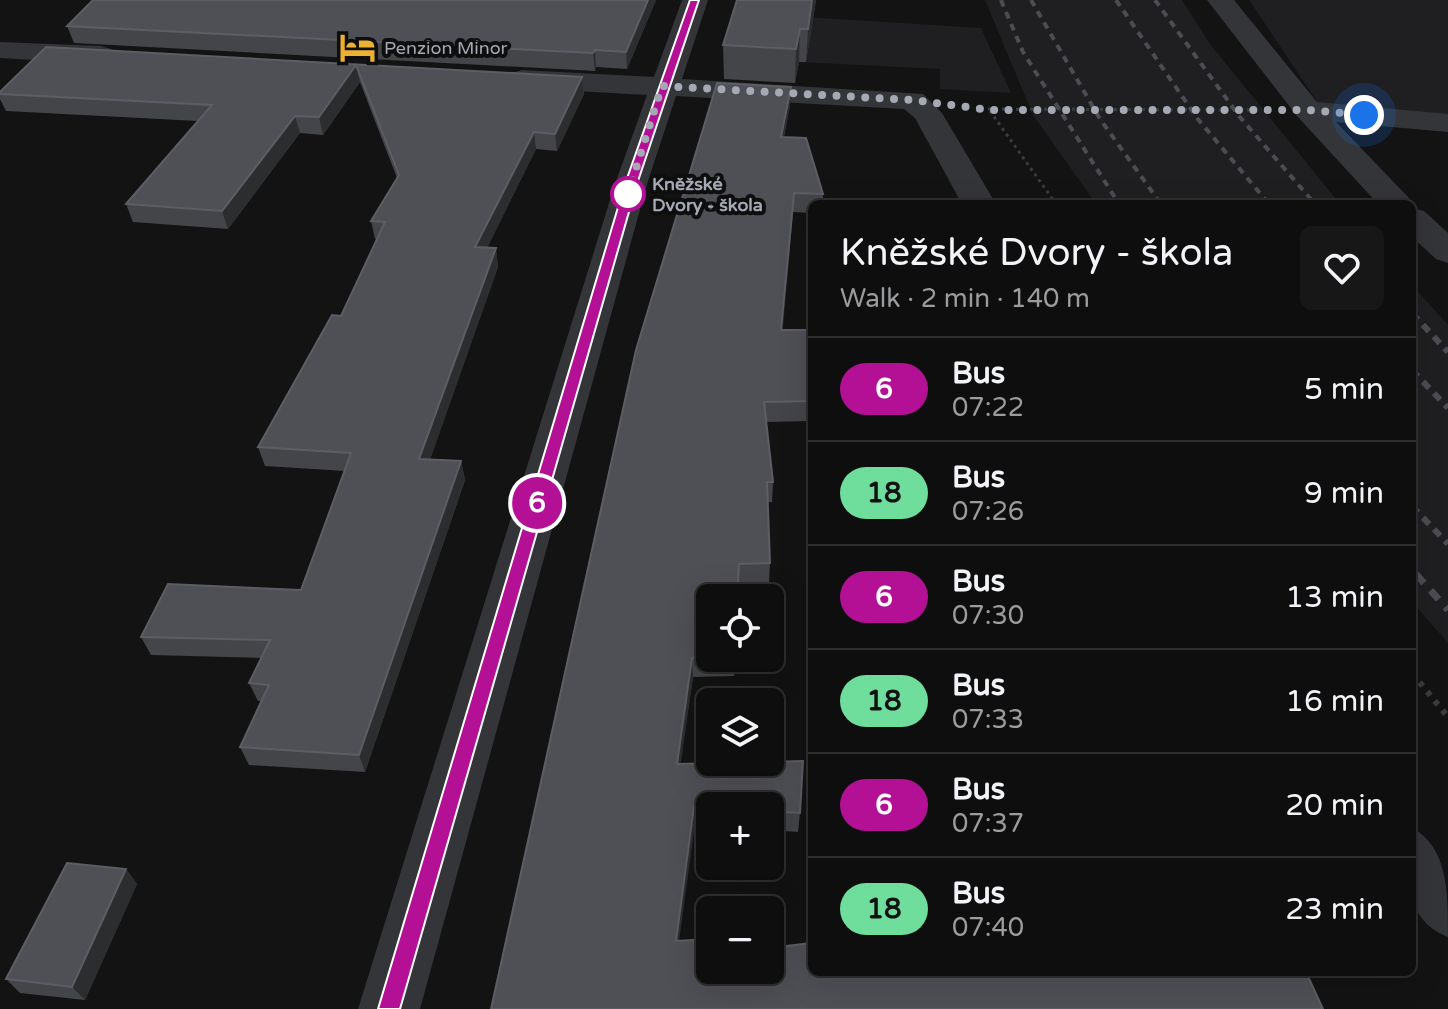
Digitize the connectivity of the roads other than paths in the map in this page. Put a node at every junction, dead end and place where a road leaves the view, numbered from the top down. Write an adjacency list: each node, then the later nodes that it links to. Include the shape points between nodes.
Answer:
1 (695, 0): 6 (street)
2 (1220, 0): 7 (street)
3 (0, 50): 4 (street)
4 (126, 57)
5 (489, 77): 6 (street)
6 (662, 86): 9 (street, via 912,100 927,113); 15 (street)
7 (1308, 110): 8 (street); 10 (street)
8 (1448, 123)
9 (977, 200)
10 (1392, 200)
11 (1416, 222): 12 (street)
12 (1448, 252)
13 (1416, 860): 14 (street)
14 (1448, 909)
15 (389, 1009)

